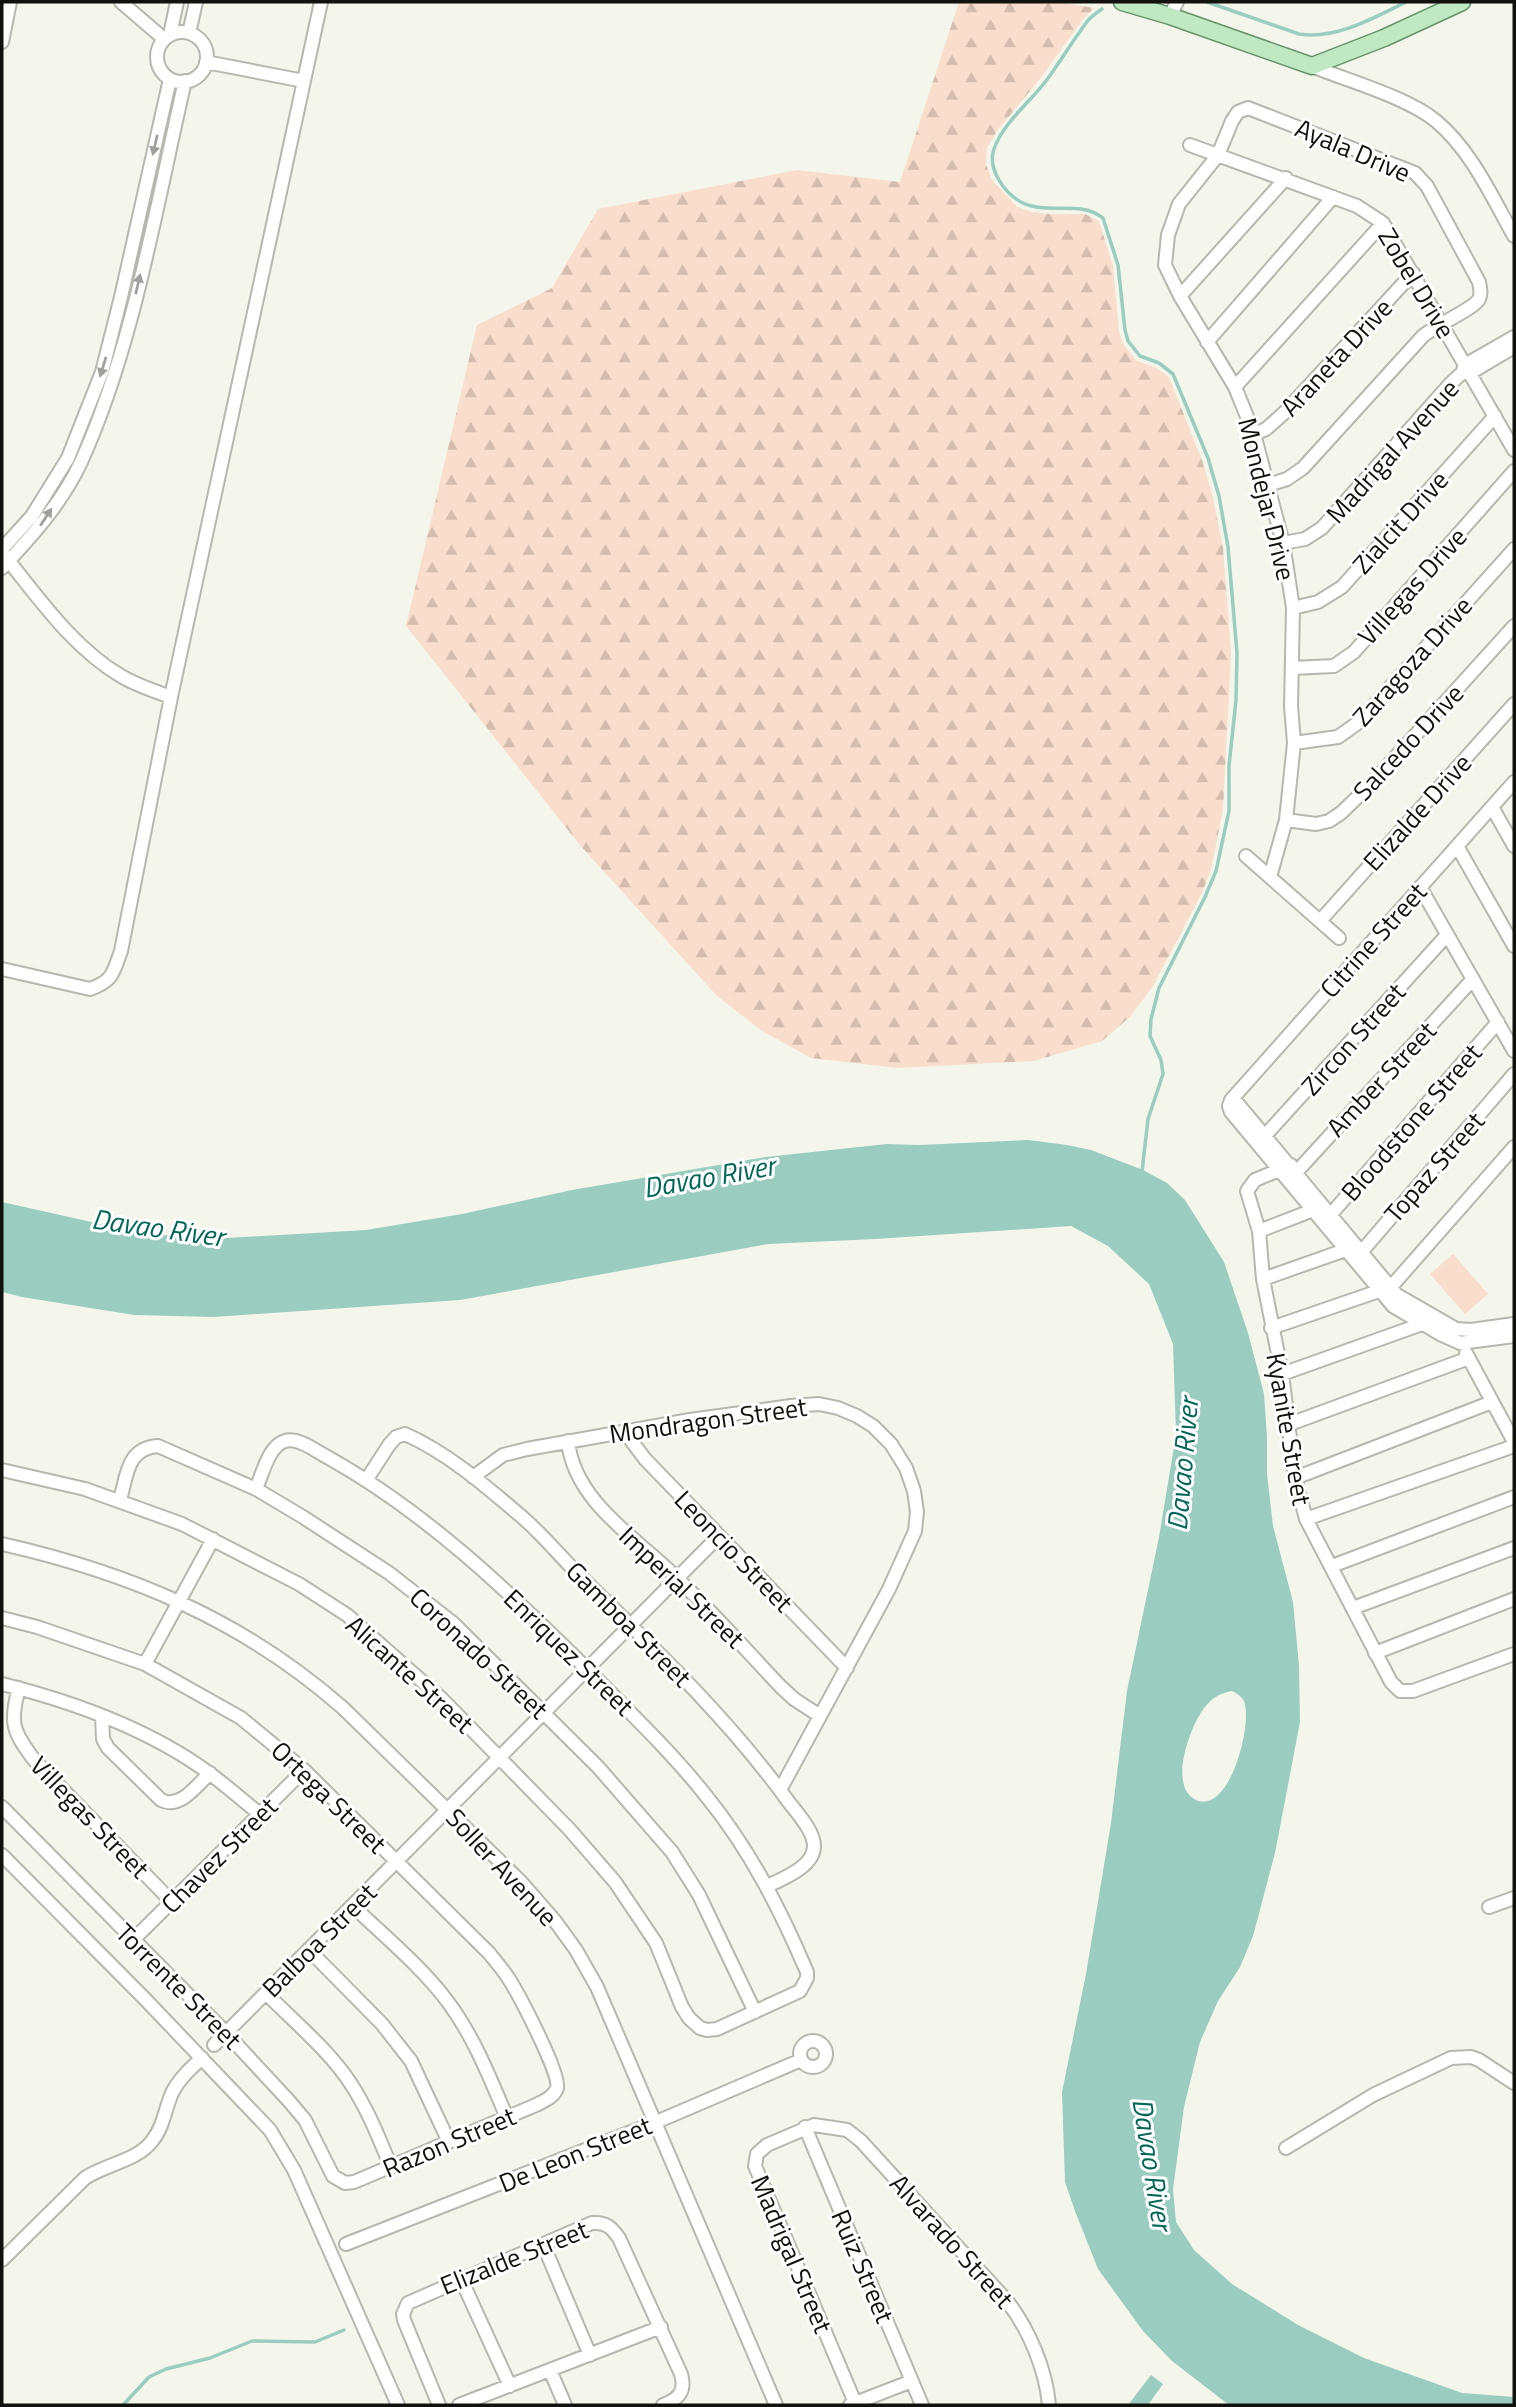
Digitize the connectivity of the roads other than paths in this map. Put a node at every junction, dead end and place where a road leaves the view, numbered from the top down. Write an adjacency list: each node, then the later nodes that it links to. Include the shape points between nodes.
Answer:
1 (10, 2): 11 (street)
2 (121, 2): 10 (street)
3 (177, 2): 10 (street)
4 (196, 2): 9 (street)
5 (321, 2): 16 (street)
6 (1122, 2): 8 (main road)
7 (1462, 2): 13 (main road)
8 (1174, 9): 13 (main road)
9 (189, 33): 10 (street); 12 (street, via 203,44)
10 (167, 37): 14 (street, via 157,60)
11 (2, 42)
12 (206, 62): 15 (street, via 196,77); 16 (street)
13 (1312, 66): 22 (street, via 1434,119 1468,159)
14 (170, 79): 15 (street); 26 (street, one-way to 26)
15 (185, 81): 26 (street, one-way to 15)
16 (304, 81): 42 (street)
17 (1190, 145): 18 (street, Zobel Drive)
18 (1217, 155): 19 (street, Zobel Drive); 24 (street, Mondejar Drive, via 1180,204 1168,235 1165,265); 25 (street, Ayala Drive, via 1232,121 1248,108 1415,173 1427,186 1481,290 1473,306)
19 (1286, 178): 20 (street, Zobel Drive); 24 (street)
20 (1333, 197): 21 (street, Zobel Drive, via 1371,213); 27 (street)
21 (1382, 223): 23 (street, Zobel Drive); 30 (street)
22 (1514, 236)
23 (1413, 273): 25 (street, Zobel Drive); 32 (street, Araneta Drive, via 1284,413)
24 (1180, 296): 27 (street, Mondejar Drive)
25 (1441, 322): 29 (street, Zobel Drive); 35 (street, via 1303,468)
26 (120, 329): 38 (street, via 115,376 80,464 43,524)
27 (1207, 342): 30 (street, Mondejar Drive)
28 (1511, 344): 29 (street, Madrigal Avenue)
29 (1466, 370): 31 (street, Zobel Drive); 36 (street, Madrigal Avenue, via 1322,528 1305,539)
30 (1235, 387): 32 (street, Mondejar Drive)
31 (1494, 416): 33 (street, Zobel Drive); 39 (street, Zialcit Drive, via 1342,587 1318,602)
32 (1254, 434): 35 (street, Mondejar Drive)
33 (1514, 450)
34 (1514, 471): 41 (street, Villegas Drive, via 1353,652 1334,666)
35 (1268, 485): 36 (street, Mondejar Drive)
36 (1283, 543): 39 (street, Mondejar Drive)
37 (1514, 549): 44 (street, Zaragoza Drive, via 1359,722 1338,737)
38 (4, 557): 42 (street, via 92,654 119,675)
39 (1293, 608): 41 (street, Mondejar Drive)
40 (1514, 626): 47 (street, Salcedo Drive, via 1340,813 1316,824)
41 (1292, 667): 44 (street, Mondejar Drive)
42 (171, 697): 57 (street, via 121,951 112,976 90,989)
43 (1514, 704): 53 (street, Elizalde Drive)
44 (1294, 744): 47 (street, Mondejar Drive)
45 (1514, 782): 46 (street, Citrine Street)
46 (1492, 807): 48 (street, Citrine Street); 49 (street)
47 (1286, 820): 51 (street, Mondejar Drive)
48 (1457, 846): 52 (street, Citrine Street); 56 (street)
49 (1514, 846)
50 (1246, 856): 51 (street)
51 (1270, 877): 53 (street)
52 (1420, 887): 54 (street); 62 (street, Citrine Street, via 1233,1098)
53 (1320, 921): 55 (street)
54 (1447, 934): 58 (street); 62 (street, Zircon Street)
55 (1339, 938)
56 (1514, 946)
57 (2, 969)
58 (1473, 979): 59 (street); 64 (street, Amber Street)
59 (1498, 1022): 60 (street); 65 (street, Bloodstone Street)
60 (1514, 1051)
61 (1514, 1074): 67 (street, Topaz Street)
62 (1262, 1139): 64 (street)
63 (1514, 1147): 69 (street)
64 (1289, 1172): 65 (street); 66 (street, Kyanite Street, via 1248,1186)
65 (1323, 1213): 66 (street); 67 (street)
66 (1259, 1231): 68 (street, Kyanite Street)
67 (1354, 1252): 68 (street); 69 (street)
68 (1262, 1279): 71 (street, Kyanite Street)
69 (1385, 1289): 70 (street, via 1394,1306); 71 (street); 72 (street, via 1456,1329)
70 (1422, 1324): 73 (street); 75 (street)
71 (1271, 1328): 75 (street, Kyanite Street)
72 (1513, 1336): 73 (street)
73 (1460, 1343): 74 (street)
74 (1469, 1359): 76 (street); 77 (street)
75 (1282, 1374): 77 (street, Kyanite Street)
76 (1492, 1402): 80 (street); 83 (street)
77 (1287, 1425): 83 (street, Kyanite Street)
78 (624, 1431): 79 (street, Mondragon Street); 89 (street, Leoncio Street); 103 (street, Mondragon Street, via 819,1404 857,1416 891,1444 914,1491 915,1531)
79 (568, 1441): 82 (street, Mondragon Street, via 503,1455); 94 (street, Imperial Street, via 574,1469 584,1486 619,1526)
80 (1514, 1444): 88 (street)
81 (2, 1470): 87 (street, Alicante Street)
82 (473, 1477): 84 (street, Gamboa Street, via 405,1434 389,1445); 99 (street, Gamboa Street, via 524,1519)
83 (1295, 1478): 88 (street, Kyanite Street)
84 (367, 1479): 85 (street, Enriquez Street, via 291,1440 276,1447); 104 (street, Enriquez Street, via 475,1563)
85 (256, 1489): 87 (street, Coronado Street, via 158,1446 144,1447 131,1462); 107 (street, Coronado Street, via 358,1550 418,1594)
86 (1514, 1497): 93 (street)
87 (120, 1500): 90 (street, Alicante Street)
88 (1306, 1518): 93 (street, Kyanite Street)
89 (719, 1536): 94 (street, Balboa Street); 103 (street, Leoncio Street)
90 (213, 1539): 96 (street); 110 (street, Alicante Street, via 347,1615 442,1699)
91 (2, 1544): 96 (street, Soller Avenue, via 104,1571)
92 (1514, 1548): 97 (street)
93 (1332, 1566): 97 (street, Kyanite Street)
94 (677, 1578): 99 (street, Balboa Street); 109 (street, Imperial Street, via 781,1687)
95 (1514, 1599): 100 (street)
96 (180, 1601): 102 (street); 115 (street, Soller Avenue, via 247,1637 313,1682)
97 (1353, 1608): 100 (street, Kyanite Street)
98 (2, 1618): 102 (street, Ortega Street)
99 (631, 1625): 104 (street, Balboa Street); 113 (street, Gamboa Street, via 720,1717)
100 (1375, 1653): 101 (street, Kyanite Street, via 1400,1691 1413,1691)
101 (1514, 1654)
102 (145, 1664): 111 (street, Ortega Street, via 241,1718)
103 (847, 1668): 109 (street, Mondragon Street)
104 (587, 1669): 107 (street, Balboa Street); 119 (street, Enriquez Street, via 694,1780)
105 (2, 1684): 106 (street)
106 (19, 1688): 108 (street); 121 (street, Villegas Street, via 13,1712 22,1745)
107 (544, 1712): 110 (street, Balboa Street); 127 (street, Coronado Street, via 673,1853 699,1895)
108 (102, 1716): 112 (street, via 165,1745); 112 (street, via 108,1748 168,1804 184,1797)
109 (820, 1716): 113 (street, Mondragon Street)
110 (499, 1758): 115 (street, Balboa Street); 127 (street, Alicante Street, via 615,1882 656,1942 689,2018 707,2030)
111 (304, 1770): 116 (street, Chavez Street); 118 (street, Ortega Street)
112 (210, 1773): 116 (street)
113 (780, 1790): 119 (street, Gamboa Street, via 813,1839 814,1851 795,1871)
114 (2, 1807): 124 (street, Torrente Street)
115 (448, 1809): 118 (street, Balboa Street); 135 (street, Soller Avenue, via 521,1882 576,1950 597,1987)
116 (260, 1814): 121 (street, Chavez Street)
117 (2, 1855): 130 (street)
118 (396, 1862): 122 (street, Balboa Street); 133 (street, Ortega Street, via 467,1930 511,1982 556,2077)
119 (768, 1886): 127 (street, Enriquez Street, via 807,1972 804,1985 792,1996)
120 (1514, 1898): 123 (street)
121 (172, 1902): 124 (street, Chavez Street)
122 (353, 1906): 125 (street, Balboa Street); 134 (street, via 448,2003 479,2053)
123 (1489, 1907)
124 (133, 1940): 128 (street, Torrente Street)
125 (309, 1950): 126 (street, Balboa Street); 137 (street, via 383,2024 411,2061)
126 (266, 1993): 128 (street, Balboa Street); 139 (street, via 350,2082)
127 (755, 2012)
128 (226, 2033): 129 (street, Balboa Street); 140 (street, Torrente Street, via 305,2120)
129 (214, 2045)
130 (202, 2058): 143 (street, via 173,2091 152,2142 85,2178); 151 (street, via 270,2130 288,2156)
131 (801, 2060): 135 (street, De Leon Street)
132 (1514, 2083): 138 (street, via 1489,2064 1471,2057 1451,2058 1373,2095)
133 (556, 2089): 134 (street, Razon Street, via 545,2101)
134 (507, 2118): 137 (street, Razon Street)
135 (654, 2123): 141 (street, De Leon Street); 156 (street, Soller Avenue)
136 (805, 2127): 148 (street, Ruiz Street); 150 (street, Madrigal Street, via 760,2149 755,2166); 158 (street, Alvarado Street, via 836,2127 861,2141 998,2291 1024,2327)
137 (449, 2142): 139 (street, Razon Street)
138 (1286, 2148)
139 (391, 2166): 140 (street, Razon Street, via 354,2182)
140 (337, 2180)
141 (346, 2244)
142 (543, 2244): 144 (street, Elizalde Street); 145 (street, Elizalde Street, via 592,2223 608,2225 619,2238); 146 (street)
143 (2, 2260)
144 (461, 2279): 149 (street); 152 (street, Elizalde Street, via 414,2299 403,2314)
145 (662, 2327): 146 (street); 155 (street, Elizalde Street, via 684,2383 676,2399)
146 (590, 2355): 147 (street)
147 (550, 2370): 149 (street); 154 (street)
148 (912, 2381): 150 (street); 157 (street, Ruiz Street)
149 (510, 2386): 153 (street)
150 (853, 2404)
151 (398, 2405)
152 (439, 2405)
153 (459, 2405)
154 (565, 2405)
155 (663, 2405)
156 (776, 2405)
157 (922, 2405)
158 (1049, 2405)

